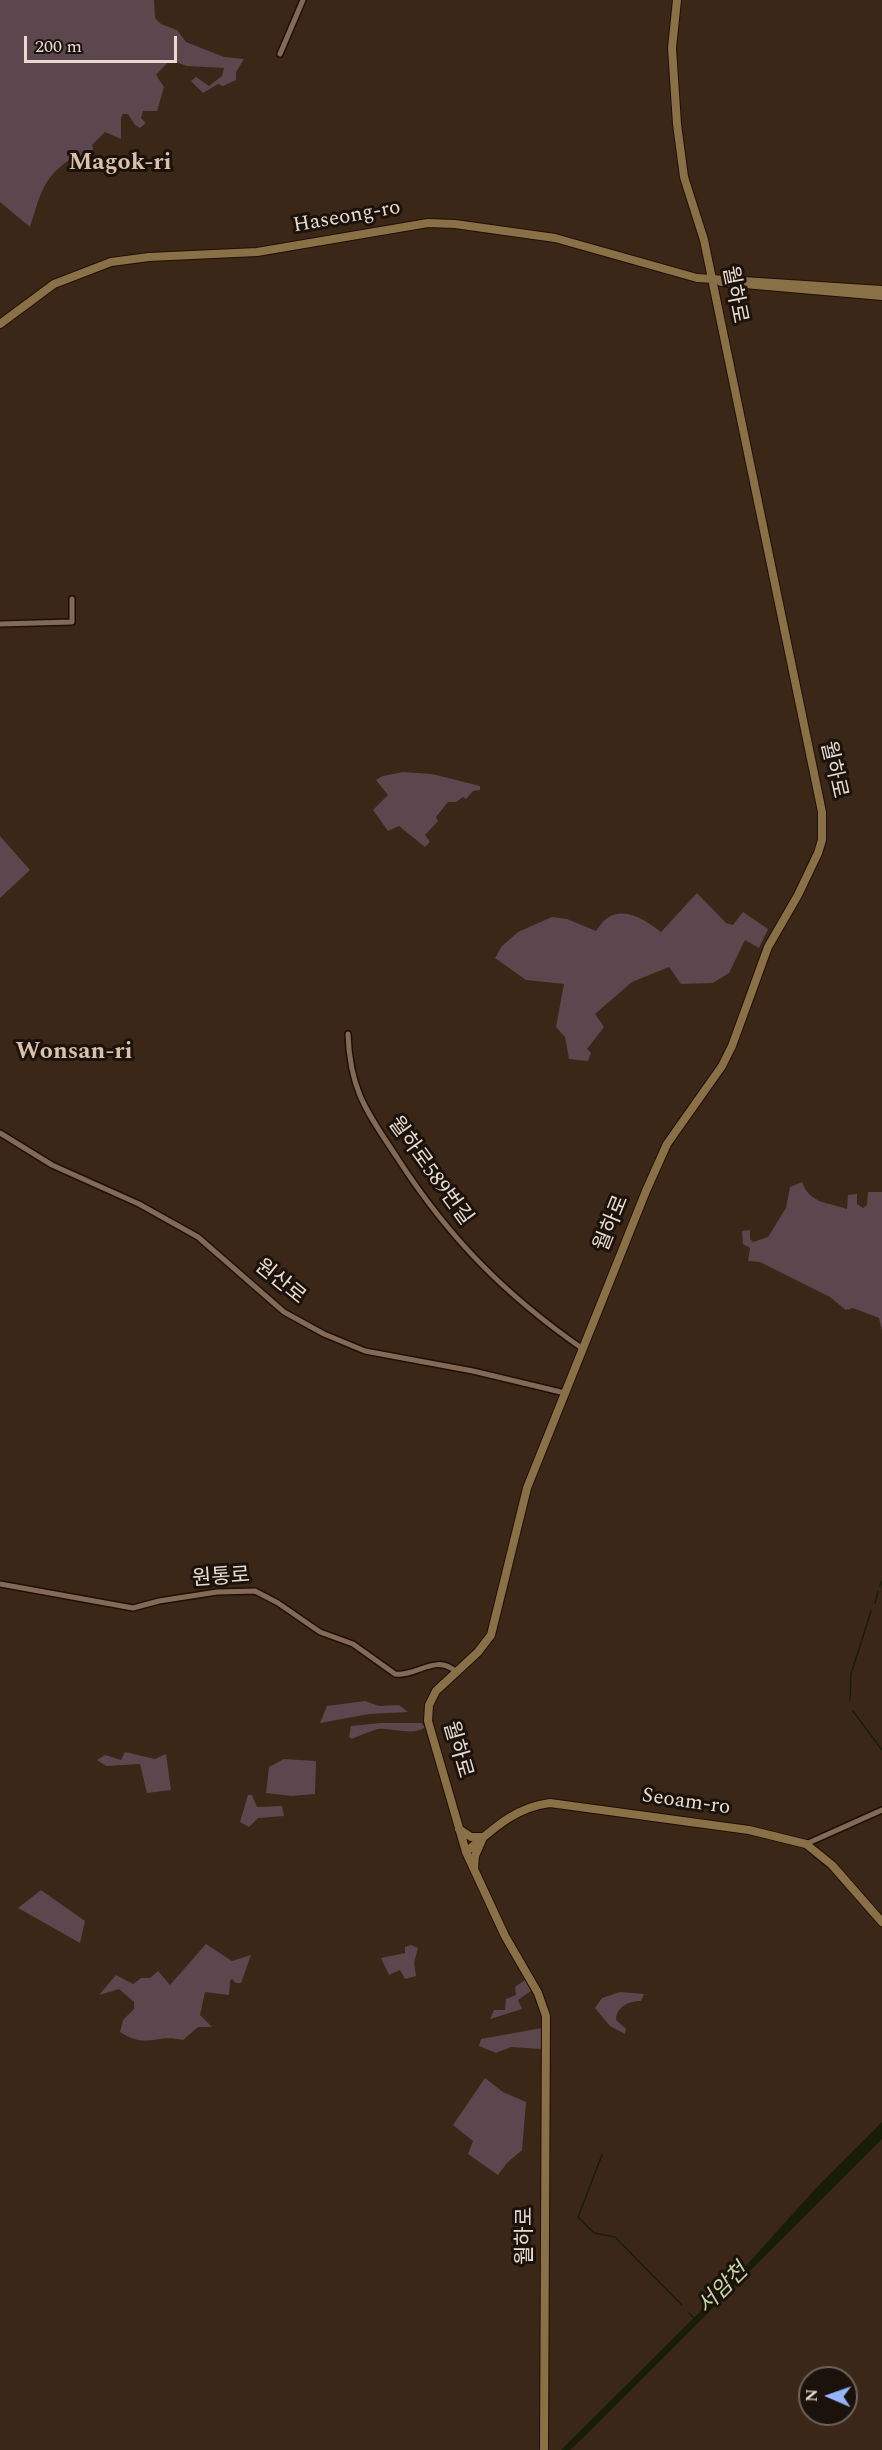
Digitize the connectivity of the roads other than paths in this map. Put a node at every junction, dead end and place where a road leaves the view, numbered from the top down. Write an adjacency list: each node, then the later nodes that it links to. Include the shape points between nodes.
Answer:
1 (303, 0): 3 (street)
2 (677, 0): 4 (street, 월하로, via 672,48 677,124 684,177 704,240)
3 (280, 54)
4 (711, 279): 5 (street, Haseong-ro); 6 (street, Haseong-ro, via 730,285); 7 (street, Haseong-ro, via 555,238 428,223 257,252 149,256 111,262 54,284); 12 (street, 월하로, via 822,812 822,840 802,888 768,947 722,1066 660,1157)
5 (882, 290)
6 (882, 296)
7 (0, 324)
8 (72, 599): 9 (street, via 72,622)
9 (0, 624)
10 (348, 1034): 12 (street, 월하로589번길, via 352,1074 364,1109 420,1196 509,1293)
11 (0, 1133): 13 (street, 원산로, via 51,1165 139,1204 198,1237 284,1312 330,1337 365,1351)
12 (583, 1349): 13 (street, 월하로)
13 (566, 1393): 15 (street, 월하로, via 527,1488 491,1635)
14 (0, 1584): 15 (street, 원통로, via 133,1608 217,1592 255,1591 320,1632 353,1644 395,1674 435,1664)
15 (456, 1672): 17 (street, 월하로, via 436,1691 428,1716)
16 (882, 1810): 19 (street)
17 (457, 1827): 18 (street, via 471,1837); 20 (street, 월하로)
18 (484, 1836): 19 (street, Seoam-ro, via 514,1814 550,1803 749,1830); 20 (street, Seoam-ro); 21 (street)
19 (806, 1844): 22 (street, Seoam-ro, via 832,1865)
20 (466, 1852): 21 (street, 월하로)
21 (473, 1871): 23 (street, 월하로, via 538,1993 546,2016)
22 (882, 1922)
23 (544, 2450)

